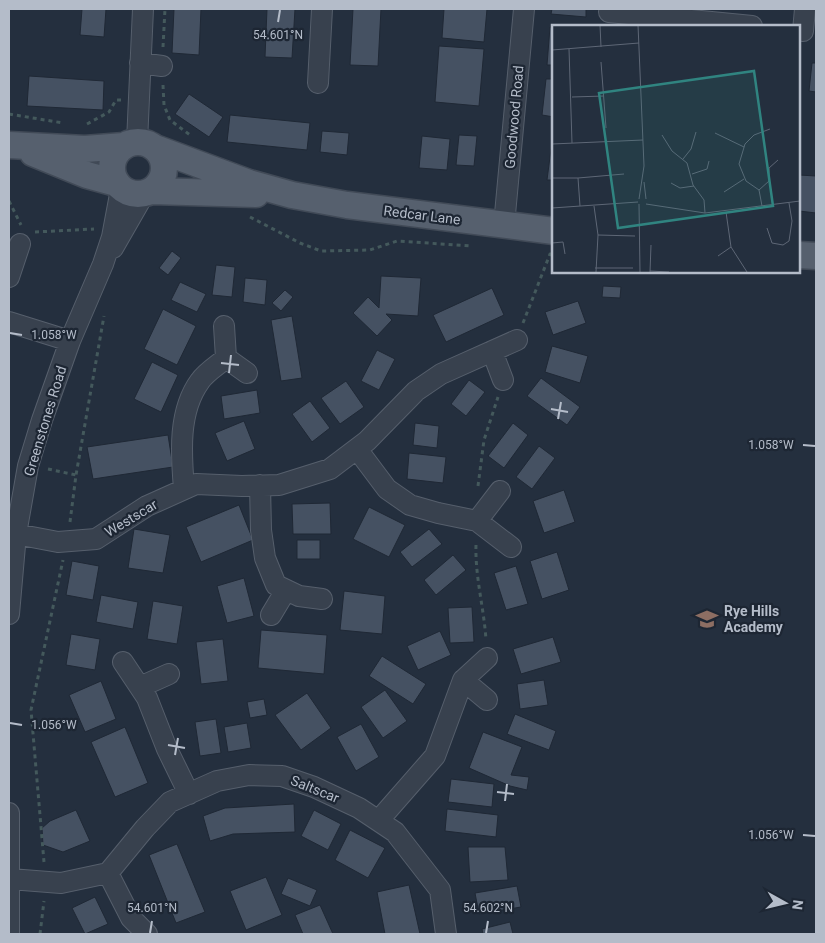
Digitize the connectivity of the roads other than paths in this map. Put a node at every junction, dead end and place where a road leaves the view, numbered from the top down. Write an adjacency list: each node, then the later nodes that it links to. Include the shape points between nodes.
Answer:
1 (143, 9): 8 (street)
2 (322, 9): 10 (street)
3 (524, 9): 15 (street, Goodwood Road)
4 (805, 9): 7 (street)
5 (609, 12): 6 (street)
6 (742, 25)
7 (806, 31)
8 (140, 63): 9 (street); 11 (street)
9 (162, 66)
10 (318, 83)
11 (139, 145): 12 (main road, Redcar Lane, via 85,149); 13 (main road, via 117,153 113,160 112,175); 13 (main road, via 162,157 164,172 159,185); 14 (main road, Redcar Lane)
12 (12, 146): 13 (main road, Redcar Lane)
13 (133, 189): 14 (main road, Redcar Lane); 24 (street, Greenstones Road, via 128,223 103,264)
14 (292, 195): 15 (main road, Redcar Lane)
15 (504, 225): 17 (main road, Redcar Lane)
16 (22, 239): 20 (street)
17 (550, 248)
18 (800, 255): 19 (main road)
19 (816, 256)
20 (9, 277)
21 (9, 322): 24 (street)
22 (224, 326): 26 (street)
23 (517, 340): 25 (street, Westscar)
24 (70, 342): 34 (street, Greenstones Road, via 28,466)
25 (492, 351): 28 (street); 29 (street, Westscar, via 441,374 416,391)
26 (226, 358): 27 (street); 31 (street, via 200,380 186,407 182,454)
27 (247, 374)
28 (503, 380)
29 (357, 448): 30 (street, Westscar, via 330,469 279,485); 33 (street, via 387,490 410,505)
30 (260, 485): 31 (street, Westscar, via 196,484); 36 (street, via 260,530 265,558 276,585)
31 (184, 489): 34 (street, Westscar, via 147,506 96,538 58,542)
32 (500, 491): 33 (street)
33 (477, 521): 35 (street)
34 (16, 534): 38 (street, Greenstones Road)
35 (511, 547)
36 (286, 590): 37 (street, via 299,596); 39 (street)
37 (322, 599)
38 (9, 614)
39 (271, 615)
40 (487, 658): 43 (street)
41 (123, 662): 44 (street)
42 (169, 674): 44 (street)
43 (463, 680): 45 (street); 48 (street, via 435,756)
44 (140, 687): 46 (street)
45 (487, 700)
46 (189, 794): 48 (street, Saltscar, via 217,781 249,775 282,776 323,791); 49 (street, Saltscar, via 170,802)
47 (9, 813): 50 (street)
48 (379, 820): 53 (street, Saltscar, via 396,832 440,890)
49 (108, 873): 50 (street, via 61,883); 51 (street, via 131,918)
50 (10, 880): 52 (street)
51 (143, 933)
52 (9, 934)
53 (446, 934)

